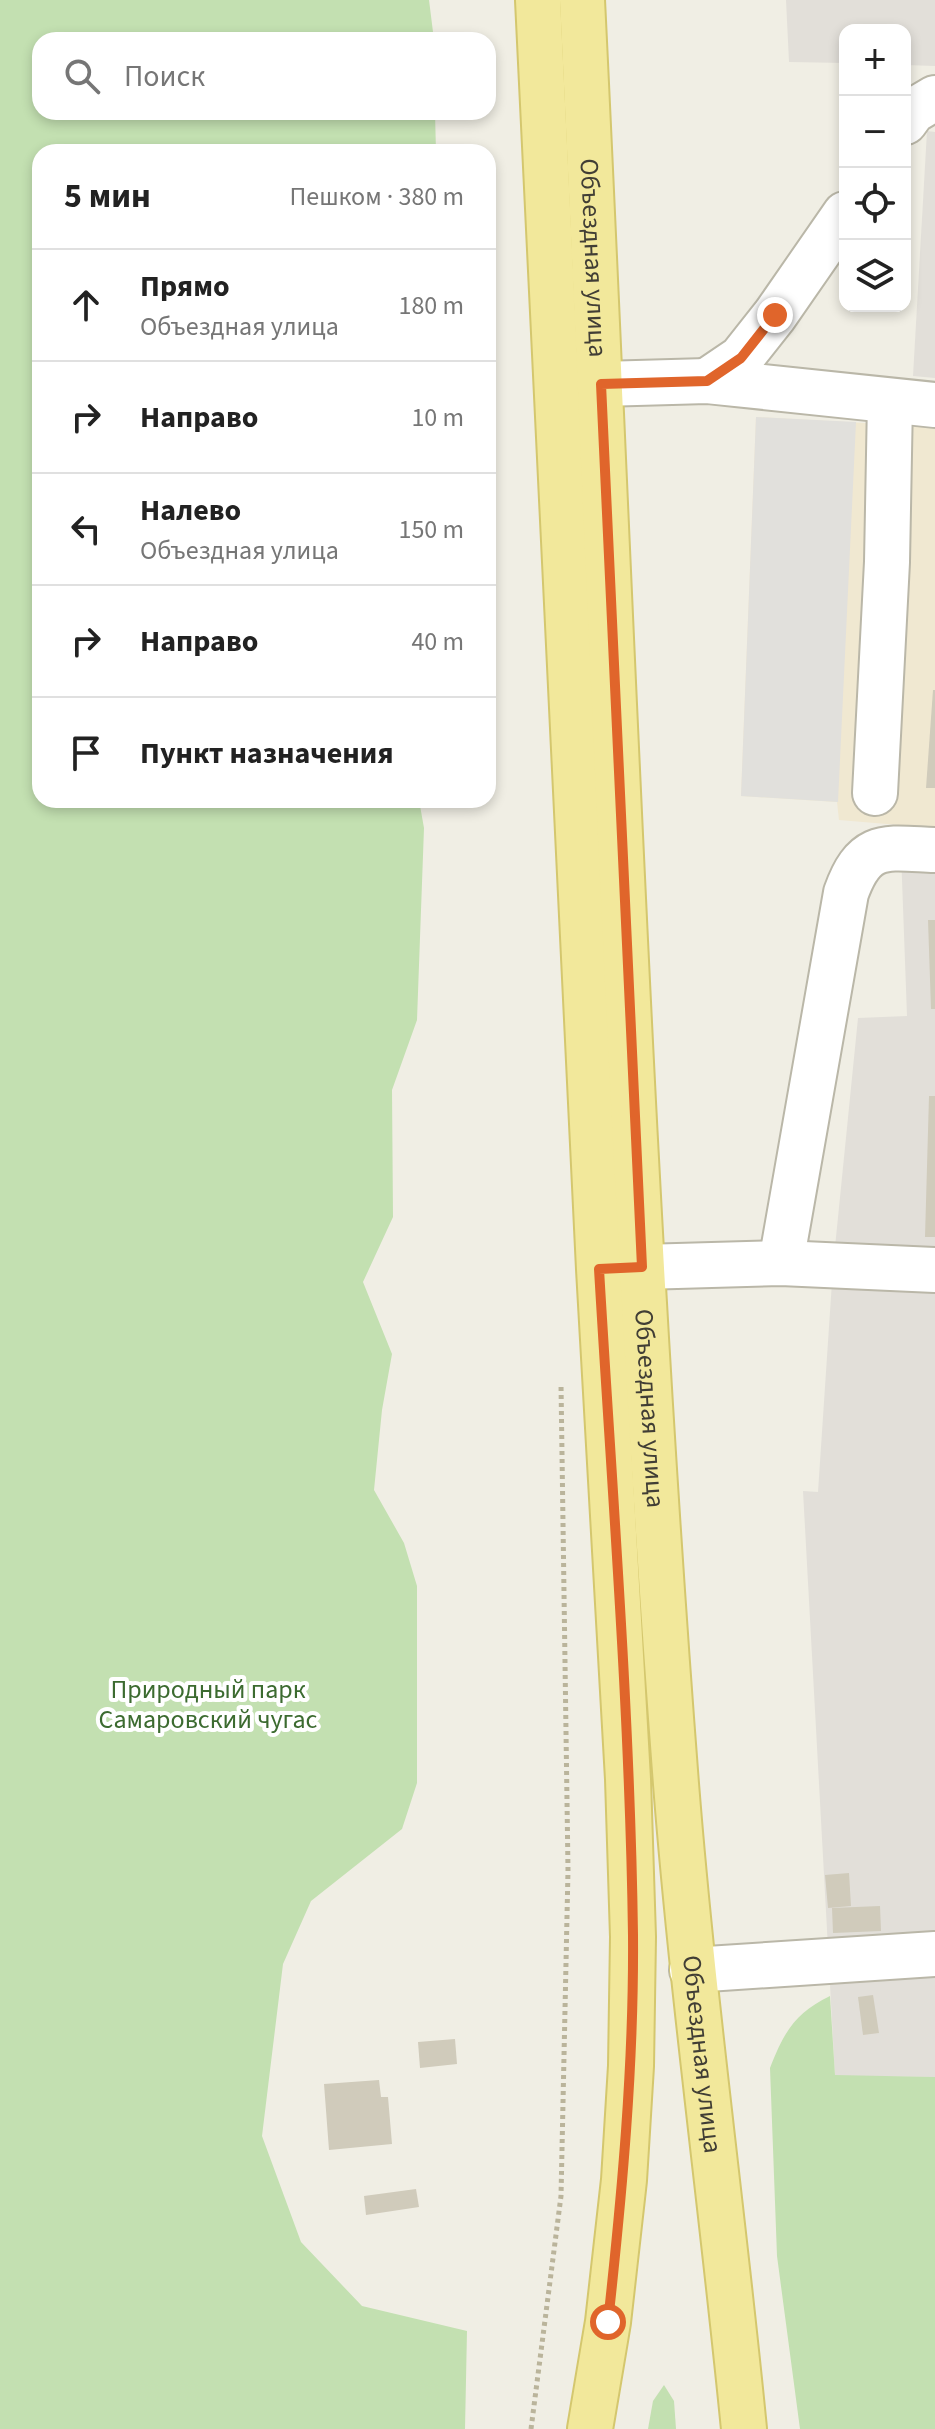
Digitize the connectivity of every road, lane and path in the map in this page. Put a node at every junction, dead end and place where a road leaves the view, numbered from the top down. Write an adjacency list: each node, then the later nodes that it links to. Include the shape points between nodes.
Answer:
1 (538, 0): 8 (main road, Объездная улица)
2 (582, 0): 7 (main road, Объездная улица)
3 (935, 98): 4 (lane)
4 (911, 114)
5 (839, 223): 6 (lane, via 741,358)
6 (707, 381): 7 (lane); 9 (lane)
7 (601, 384): 8 (main road); 14 (main road, Объездная улица)
8 (557, 386): 15 (main road, Объездная улица)
9 (890, 401): 10 (lane); 11 (lane)
10 (935, 405)
11 (875, 793)
12 (935, 850): 13 (lane, via 887,848 869,855 855,869 846,893)
13 (781, 1263): 14 (lane); 16 (lane)
14 (642, 1267): 15 (main road); 19 (main road, Объездная улица)
15 (599, 1269): 21 (main road, Объездная улица, via 633,1937 624,2180)
16 (935, 1270)
17 (561, 1383): 20 (path, via 568,1870 561,2196)
18 (935, 1954): 19 (lane)
19 (692, 1970): 22 (main road, Объездная улица)
20 (531, 2429)
21 (590, 2429)
22 (744, 2429)

